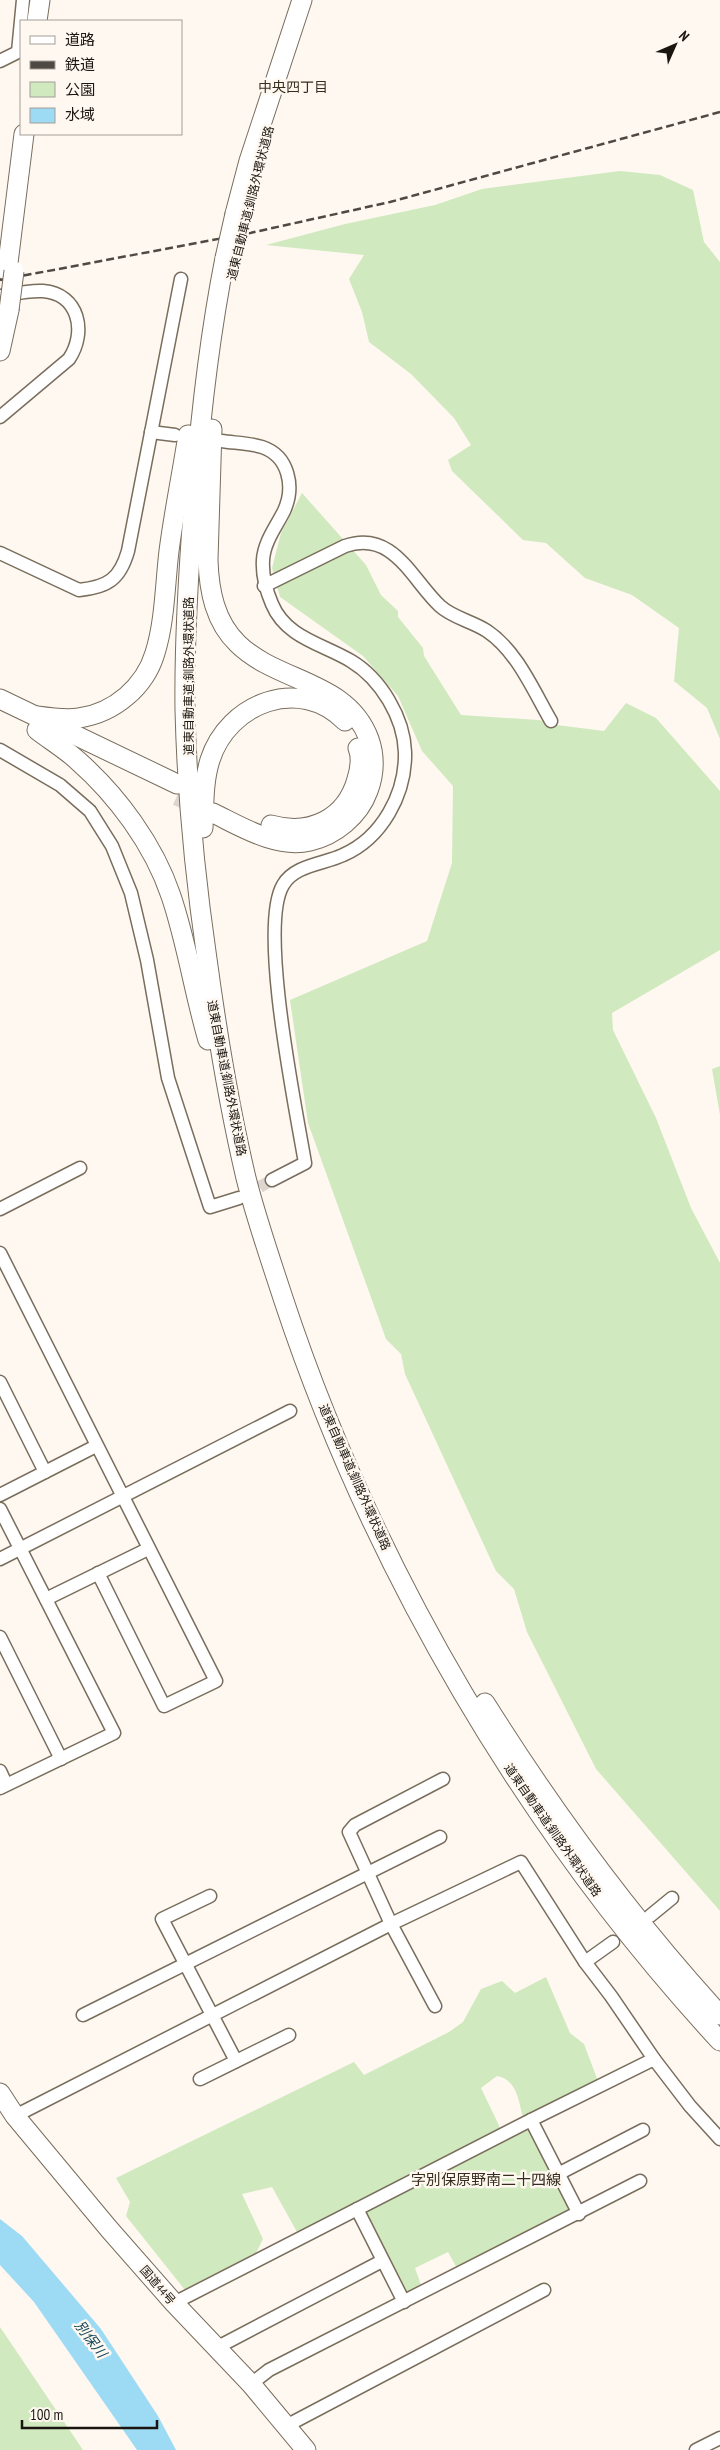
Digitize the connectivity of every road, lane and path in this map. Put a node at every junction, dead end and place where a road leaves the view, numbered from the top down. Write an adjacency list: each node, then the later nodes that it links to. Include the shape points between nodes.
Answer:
1 (23, 0): 6 (street)
2 (40, 0): 7 (highway)
3 (45, 0): 8 (highway)
4 (302, 0): 13 (highway, 道東自動車道;釧路外環状道路, via 249,161)
5 (310, 0): 13 (highway, 道東自動車道;釧路外環状道路)
6 (21, 20)
7 (37, 20)
8 (43, 20)
9 (20, 31): 10 (street, via 18,52)
10 (0, 61)
11 (24, 135): 15 (highway)
12 (30, 135): 15 (highway)
13 (240, 214): 14 (highway, 道東自動車道;釧路外環状道路, bridge)
14 (230, 258): 17 (highway, 道東自動車道;釧路外環状道路); 20 (highway, 道東自動車道;釧路外環状道路)
15 (10, 271): 18 (highway)
16 (181, 279): 22 (street)
17 (217, 298): 30 (highway, via 204,345 172,530 156,652 149,669 130,694 115,706 80,718); 32 (highway, 道東自動車道;釧路外環状道路, via 198,445 188,581 185,711)
18 (3, 309): 19 (highway); 21 (street, via 42,291 68,304 80,329 69,359)
19 (0, 352)
20 (213, 380): 32 (highway, 道東自動車道;釧路外環状道路, via 196,582); 32 (highway, via 208,560 209,581 217,613 233,638 255,658 322,688 355,714 366,730 373,761 372,776 362,804 342,825 318,839 302,843 282,841 252,831)
21 (0, 416)
22 (151, 432): 23 (street); 25 (street, via 128,551 117,576 93,589 79,590)
23 (175, 435)
24 (221, 441): 26 (street, via 262,447 277,455 288,474 291,491 268,539 263,559)
25 (0, 553)
26 (264, 586): 29 (street, via 345,546 356,542 373,544 399,557 441,607 488,632 501,643 516,660); 36 (street, via 274,610 286,625 299,636 353,662 373,680 400,724 405,752 403,778 394,804 380,826 344,855 296,872 283,884 277,900 273,924 277,984 305,1163)
27 (0, 699): 30 (highway)
28 (0, 711): 30 (highway)
29 (551, 721)
30 (37, 723): 32 (highway); 34 (highway, via 97,779 133,824 161,872 183,935 207,1038)
31 (0, 750): 37 (street, via 72,795 90,811 112,846 131,893 147,960 168,1078 210,1207)
32 (195, 798): 33 (highway, 道東自動車道;釧路外環状道路); 33 (highway, via 260,822 284,829 300,829 325,822 344,807 356,785 360,753 345,720 316,701 301,697 285,698 253,707 226,729 210,760 205,778); 34 (highway, 道東自動車道;釧路外環状道路, via 202,925)
33 (203, 844): 70 (highway, 道東自動車道;釧路外環状道路, via 222,1009 255,1178 301,1328 355,1462 424,1598 514,1748 574,1837)
34 (230, 1105): 72 (highway, 道東自動車道;釧路外環状道路, via 247,1181 294,1331 347,1467 415,1603 502,1756 562,1847 622,1928)
35 (80, 1168): 38 (street)
36 (272, 1180)
37 (239, 1198)
38 (0, 1209)
39 (0, 1253): 40 (street)
40 (4, 1270): 43 (street)
41 (0, 1382): 44 (street)
42 (290, 1411): 46 (street)
43 (96, 1446): 44 (street); 46 (street)
44 (45, 1472): 45 (street)
45 (0, 1496)
46 (123, 1497): 48 (street); 49 (street)
47 (0, 1509): 49 (street)
48 (148, 1548): 51 (street); 51 (street, via 216,1681 164,1706)
49 (20, 1549): 50 (street); 52 (street)
50 (0, 1559)
51 (98, 1573): 52 (street)
52 (46, 1599): 54 (street, via 114,1733)
53 (0, 1637): 54 (street)
54 (62, 1759): 57 (street)
55 (0, 1771): 57 (street)
56 (443, 1779): 59 (street, via 355,1824 349,1832)
57 (3, 1786)
58 (440, 1837): 59 (street)
59 (369, 1873): 63 (street); 66 (street)
60 (210, 1896): 66 (street, via 162,1919)
61 (672, 1898): 62 (street)
62 (650, 1916)
63 (391, 1924): 65 (street, via 521,1862); 67 (street); 69 (street)
64 (613, 1942): 65 (street)
65 (585, 1962): 74 (street)
66 (186, 1965): 68 (street); 69 (street)
67 (435, 2006)
68 (83, 2015)
69 (213, 2015): 73 (street); 77 (street)
70 (720, 2015)
71 (289, 2035): 73 (street)
72 (720, 2041)
73 (236, 2060): 75 (street)
74 (654, 2060): 78 (street); 80 (street)
75 (200, 2079)
76 (0, 2093): 77 (highway, 国道44号)
77 (8, 2112): 88 (highway, 国道44号)
78 (531, 2120): 81 (street); 83 (street)
79 (643, 2130): 81 (street)
80 (720, 2139)
81 (558, 2174): 84 (street)
82 (640, 2181): 84 (street)
83 (356, 2209): 85 (street); 88 (street)
84 (578, 2214): 87 (street)
85 (382, 2261): 87 (street); 89 (street)
86 (544, 2290): 91 (street)
87 (404, 2302): 90 (street, via 269,2370)
88 (174, 2303): 89 (highway, 国道44号)
89 (216, 2348): 90 (highway, 国道44号)
90 (251, 2384): 91 (highway, 国道44号)
91 (286, 2426): 93 (highway, 国道44号)
92 (720, 2438): 94 (street)
93 (306, 2450)
94 (696, 2450)

